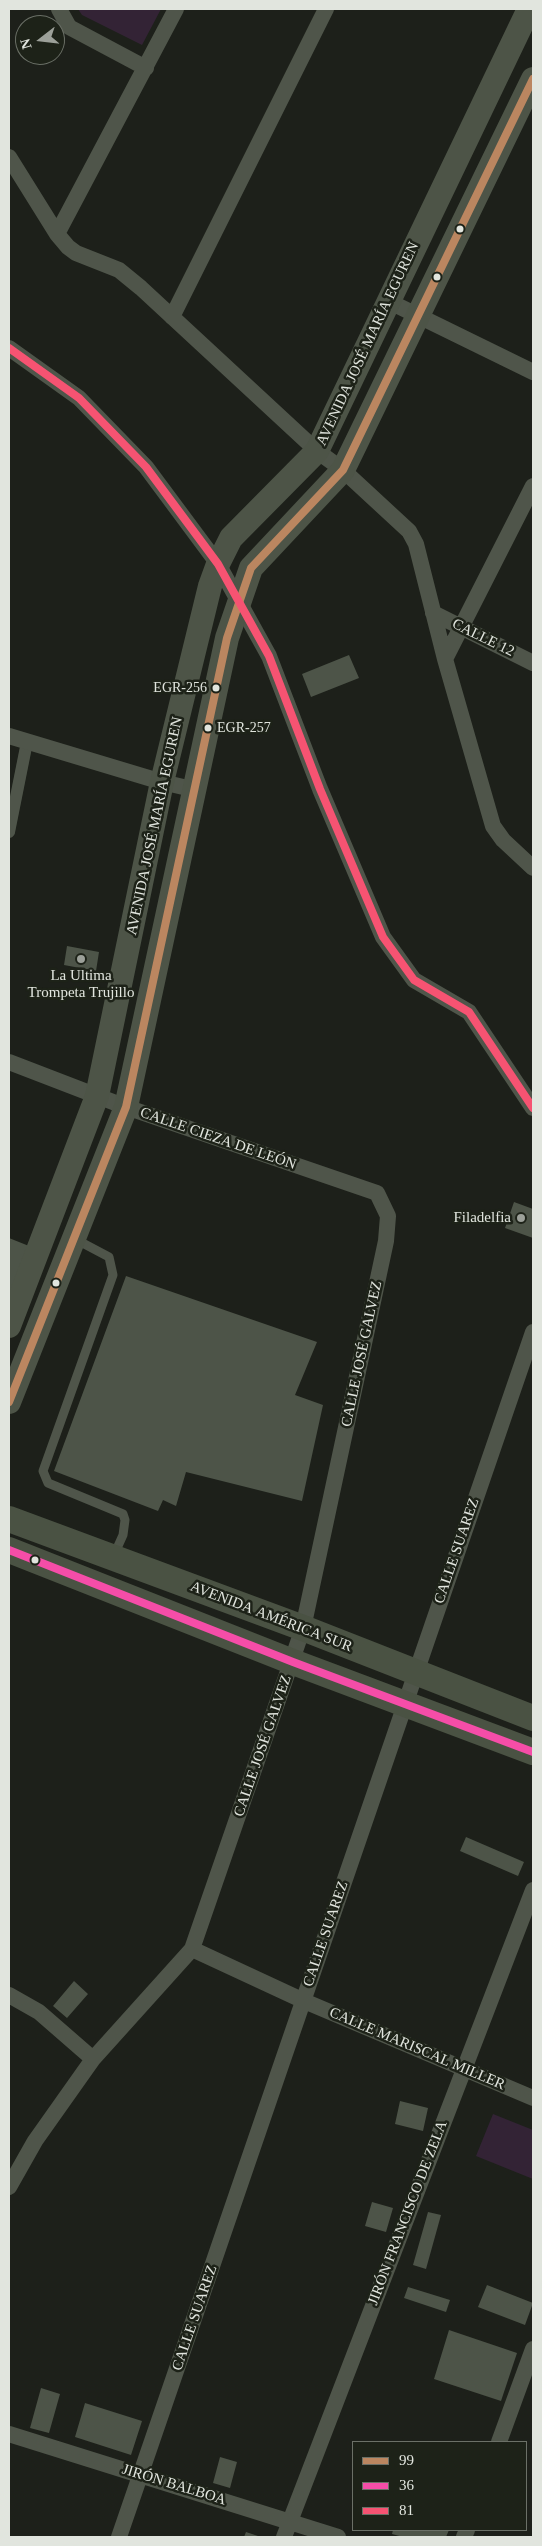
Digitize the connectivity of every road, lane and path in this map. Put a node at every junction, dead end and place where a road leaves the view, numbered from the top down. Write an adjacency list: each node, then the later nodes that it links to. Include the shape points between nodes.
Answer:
1 (59, 9): 5 (street, via 69,27)
2 (176, 9): 5 (street)
3 (326, 9): 11 (street)
4 (529, 9): 9 (main road, AVENIDA JOSÉ MARÍA EGUREN)
5 (146, 68): 8 (street)
6 (533, 79): 10 (main road, AVENIDA JOSÉ MARÍA EGUREN)
7 (9, 157): 8 (street)
8 (57, 234): 11 (street, via 76,253 119,270)
9 (388, 301): 10 (street); 14 (main road, AVENIDA JOSÉ MARÍA EGUREN)
10 (417, 316): 13 (street); 15 (main road, AVENIDA JOSÉ MARÍA EGUREN)
11 (172, 317): 14 (street)
12 (9, 348): 17 (street, via 79,398 146,466)
13 (533, 372)
14 (317, 451): 15 (street); 17 (main road, AVENIDA JOSÉ MARÍA EGUREN, via 231,538)
15 (343, 470): 18 (main road, AVENIDA JOSÉ MARÍA EGUREN, via 251,568); 19 (street, via 412,535)
16 (533, 486): 20 (street)
17 (218, 564): 18 (street); 25 (main road, AVENIDA JOSÉ MARÍA EGUREN)
18 (240, 602): 26 (main road, AVENIDA JOSÉ MARÍA EGUREN, via 227,638); 32 (street, via 269,656 320,789 383,937 414,980 469,1012)
19 (433, 614): 20 (street, CALLE 12); 21 (street)
20 (460, 628): 21 (street); 22 (street, CALLE 12)
21 (445, 659): 28 (street, via 493,826)
22 (533, 663)
23 (9, 736): 24 (street)
24 (27, 742): 25 (street); 27 (street)
25 (162, 782): 26 (street); 30 (main road, AVENIDA JOSÉ MARÍA EGUREN)
26 (196, 790): 31 (main road, AVENIDA JOSÉ MARÍA EGUREN)
27 (9, 832)
28 (533, 868)
29 (9, 1062): 30 (street, CALLE CIEZA DE LEÓN)
30 (97, 1096): 31 (street, CALLE CIEZA DE LEÓN); 35 (main road, AVENIDA JOSÉ MARÍA EGUREN)
31 (126, 1107): 33 (street, CALLE CIEZA DE LEÓN, via 377,1192); 34 (main road, AVENIDA JOSÉ MARÍA EGUREN)
32 (533, 1108)
33 (388, 1216): 44 (street, CALLE JOSÉ GALVEZ, via 386,1241)
34 (74, 1239): 36 (main road, AVENIDA JOSÉ MARÍA EGUREN); 42 (lane, via 109,1257 113,1275 42,1470 48,1483 123,1514 123,1535)
35 (34, 1263): 36 (main road); 37 (main road, AVENIDA JOSÉ MARÍA EGUREN)
36 (61, 1274): 39 (main road, AVENIDA JOSÉ MARÍA EGUREN)
37 (9, 1326)
38 (533, 1332): 46 (street, CALLE SUAREZ)
39 (9, 1402)
40 (9, 1519): 42 (main road, AVENIDA AMÉRICA SUR)
41 (9, 1550): 43 (main road)
42 (103, 1554): 43 (main road); 44 (main road, AVENIDA AMÉRICA SUR)
43 (84, 1579): 45 (main road)
44 (303, 1628): 45 (street, CALLE JOSÉ GALVEZ); 46 (main road, AVENIDA AMÉRICA SUR)
45 (293, 1662): 47 (main road); 51 (street, CALLE JOSÉ GALVEZ)
46 (416, 1672): 47 (street, CALLE SUAREZ); 48 (main road, AVENIDA AMÉRICA SUR)
47 (404, 1704): 49 (main road); 53 (street, CALLE SUAREZ)
48 (533, 1718)
49 (533, 1752)
50 (533, 1890): 55 (street, JIRÓN FRANCISCO DE ZELA)
51 (192, 1949): 53 (street, CALLE MARISCAL MILLER); 54 (street, CALLE JOSÉ GALVEZ)
52 (9, 1995): 54 (street, via 39,2012)
53 (304, 2001): 55 (street, CALLE MARISCAL MILLER); 61 (street, CALLE SUAREZ)
54 (92, 2059): 57 (street, CALLE JOSÉ GALVEZ, via 35,2141)
55 (464, 2069): 56 (street, CALLE MARISCAL MILLER); 62 (street, JIRÓN FRANCISCO DE ZELA)
56 (533, 2098)
57 (9, 2187)
58 (533, 2349): 60 (street)
59 (9, 2434): 61 (street, JIRÓN BALBOA)
60 (499, 2441)
61 (141, 2475): 62 (street, JIRÓN BALBOA); 63 (street, CALLE SUAREZ)
62 (287, 2530): 64 (street, JIRÓN BALBOA)
63 (119, 2537)
64 (338, 2537)

